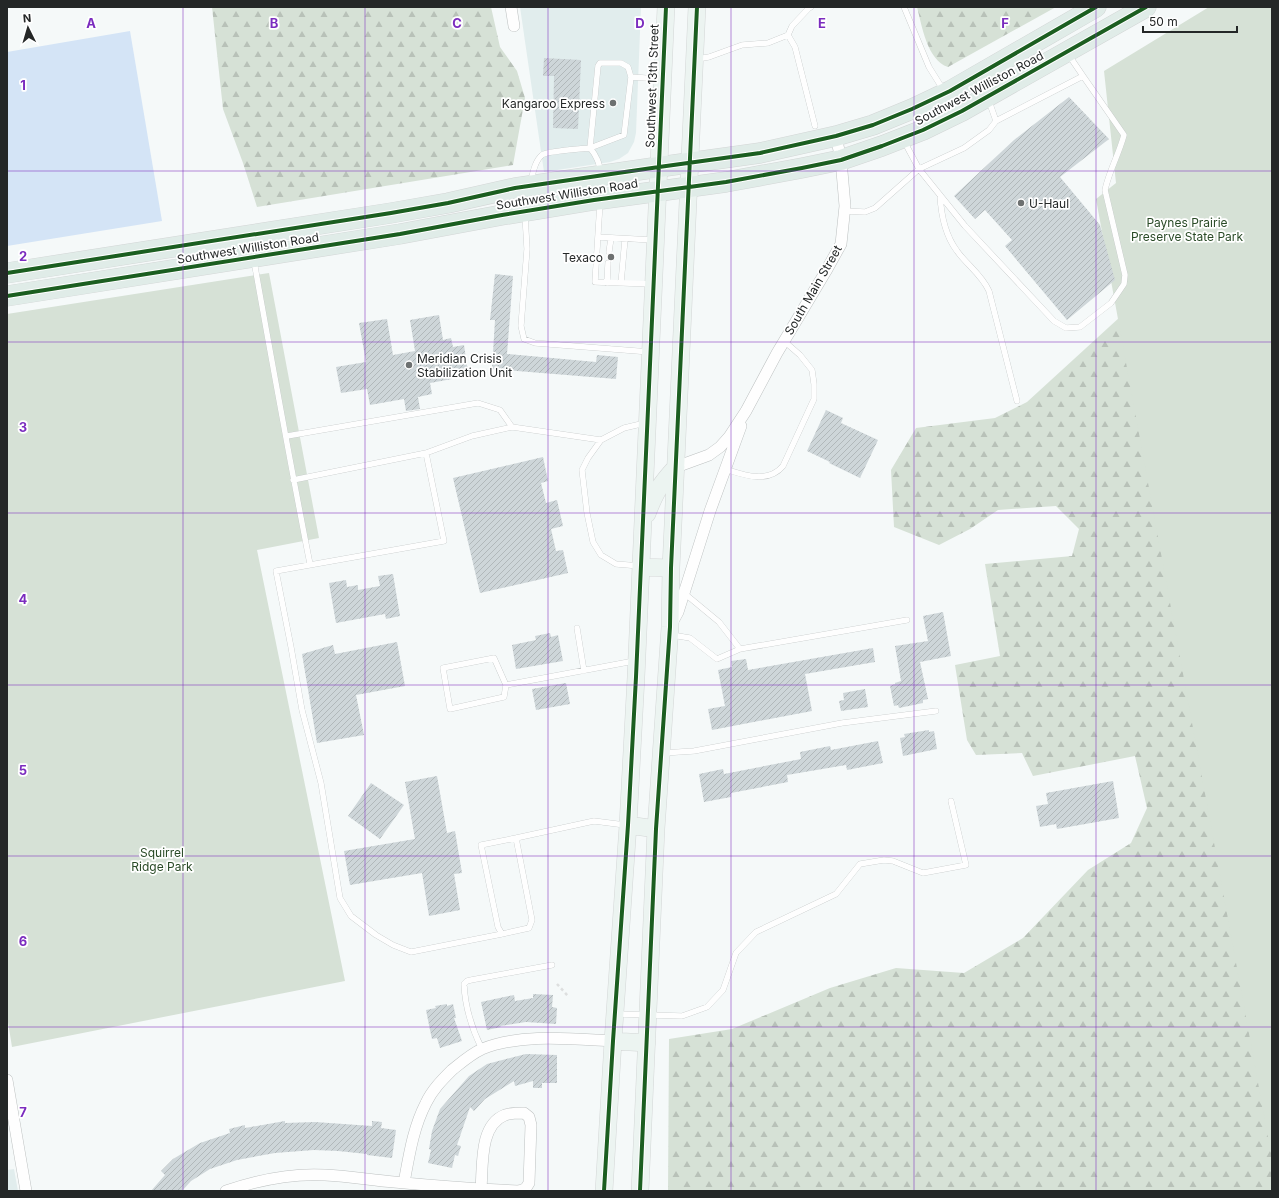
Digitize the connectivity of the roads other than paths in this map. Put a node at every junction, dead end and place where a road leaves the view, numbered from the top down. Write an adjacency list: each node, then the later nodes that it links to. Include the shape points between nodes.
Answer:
1 (511, 7): 8 (street)
2 (666, 7): 14 (main road, Southwest 13th Street)
3 (697, 7): 11 (main road)
4 (811, 7): 9 (lane, via 792,26)
5 (904, 7): 15 (lane, via 929,67)
6 (1096, 7): 15 (highway, Southwest Williston Road)
7 (1146, 7): 10 (highway, Southwest Williston Road)
8 (514, 26)
9 (788, 35): 11 (lane, via 768,43 742,45 709,57); 18 (lane, via 795,47)
10 (1067, 53): 12 (lane); 16 (highway, Southwest Williston Road)
11 (695, 59): 23 (main road)
12 (1083, 76): 17 (lane); 30 (lane, via 1124,135 1107,178 1105,190 1125,275 1124,284 1111,303 1080,327 1066,328 1054,321 965,226)
13 (632, 77): 14 (lane); 21 (lane, via 624,135); 21 (lane, via 628,67 622,63 600,63 598,66)
14 (662, 79): 24 (main road, Southwest 13th Street)
15 (945, 93): 19 (highway, Southwest Williston Road, via 897,115)
16 (988, 97): 17 (lane); 20 (highway, Southwest Williston Road)
17 (996, 121): 25 (lane, via 989,130 964,148)
18 (815, 126)
19 (836, 136): 22 (street, South Main Street); 23 (highway, Southwest Williston Road, via 760,153)
20 (902, 138): 22 (highway, Southwest Williston Road); 25 (lane)
21 (590, 148): 26 (lane, via 599,163); 27 (lane, via 544,154 537,160)
22 (840, 160): 28 (highway, Southwest Williston Road, via 764,176); 33 (street, South Main Street)
23 (690, 163): 24 (highway, Southwest Williston Road); 28 (main road)
24 (659, 166): 26 (highway, Southwest Williston Road); 29 (main road, Southwest 13th Street)
25 (919, 169): 30 (lane); 33 (lane, via 875,208 865,212)
26 (601, 175): 27 (highway, Southwest Williston Road)
27 (530, 186): 34 (highway, Southwest Williston Road)
28 (689, 186): 29 (highway, Southwest Williston Road); 56 (main road)
29 (658, 190): 31 (highway, Southwest Williston Road); 38 (main road, Southwest 13th Street)
30 (940, 195): 49 (lane, via 940,210 948,237 956,251 986,283 989,291)
31 (601, 199): 32 (highway, Southwest Williston Road); 35 (lane)
32 (525, 211): 40 (highway, Southwest Williston Road); 48 (lane, via 527,249 521,326 524,339 535,343)
33 (844, 211): 47 (street, South Main Street, via 840,244)
34 (250, 235): 40 (highway); 42 (highway, Southwest Williston Road)
35 (598, 237): 36 (lane); 43 (lane, via 595,282)
36 (611, 238): 37 (lane); 39 (lane)
37 (625, 239): 38 (lane); 44 (lane)
38 (655, 240): 45 (main road, Southwest 13th Street)
39 (610, 252)
40 (254, 257): 46 (highway, Southwest Williston Road); 53 (lane)
41 (608, 263): 43 (lane)
42 (7, 273)
43 (607, 282): 44 (lane)
44 (621, 283): 45 (lane)
45 (654, 284): 48 (main road, Southwest 13th Street)
46 (7, 296)
47 (784, 341): 50 (street, South Main Street); 57 (lane, via 812,370 814,399 779,470 768,476 753,477)
48 (651, 352): 51 (main road, Southwest 13th Street)
49 (1017, 401)
50 (746, 410): 56 (street, South Main Street, via 720,447); 57 (street, South Main Street)
51 (648, 422): 54 (lane, via 624,428); 59 (main road, Southwest 13th Street)
52 (512, 427): 53 (lane, via 500,410 478,403); 54 (lane); 55 (lane, via 472,436)
53 (287, 436): 58 (lane)
54 (601, 440): 61 (lane, via 582,470 593,542 602,555 616,564)
55 (426, 453): 58 (lane); 60 (lane, via 444,541)
56 (676, 467): 59 (main road, via 654,496); 62 (main road)
57 (725, 470): 63 (street, South Main Street)
58 (293, 480): 60 (lane)
59 (643, 526): 61 (main road, Southwest 13th Street)
60 (310, 564): 77 (lane, via 276,571 302,710 321,783 340,898 351,916 376,935 411,952)
61 (641, 567): 62 (main road); 68 (main road, Southwest 13th Street)
62 (671, 568): 66 (main road)
63 (684, 593): 66 (street, South Main Street); 67 (lane, via 719,622)
64 (907, 620): 67 (lane)
65 (577, 628): 69 (lane)
66 (670, 631): 67 (lane, via 690,638 717,659); 72 (main road)
67 (740, 649)
68 (636, 661): 69 (lane); 74 (main road, Southwest 13th Street)
69 (584, 671): 70 (lane)
70 (506, 685): 70 (lane, via 504,697 450,709 443,668 494,658)
71 (936, 711): 72 (lane, via 842,723 694,751)
72 (661, 753): 75 (main road)
73 (951, 801): 80 (lane, via 966,865 923,874 884,860 860,864 836,894 756,932 736,953 723,990 707,1007 682,1016)
74 (628, 826): 75 (main road); 76 (lane, via 594,821); 79 (main road, Southwest 13th Street)
75 (656, 829): 80 (main road)
76 (516, 838): 77 (lane, via 532,920 529,928); 77 (lane, via 481,845 498,927)
77 (502, 934)
78 (552, 965): 83 (lane, via 471,980 464,984 470,1018)
79 (614, 1014): 80 (lane); 81 (main road, Southwest 13th Street)
80 (648, 1015): 82 (main road)
81 (612, 1041): 82 (main road); 83 (street, via 553,1038 503,1043); 89 (main road, Southwest 13th Street)
82 (647, 1043): 90 (main road)
83 (482, 1049): 85 (street, via 466,1058 443,1078 426,1104 413,1136)
84 (7, 1080): 87 (street)
85 (404, 1182): 86 (street); 88 (street, via 323,1175 292,1176)
86 (481, 1189): 86 (street, via 484,1144 492,1124 506,1115 524,1113 529,1116 531,1125 527,1188 518,1191)
87 (26, 1191)
88 (226, 1191)
89 (604, 1191)
90 (640, 1191)

